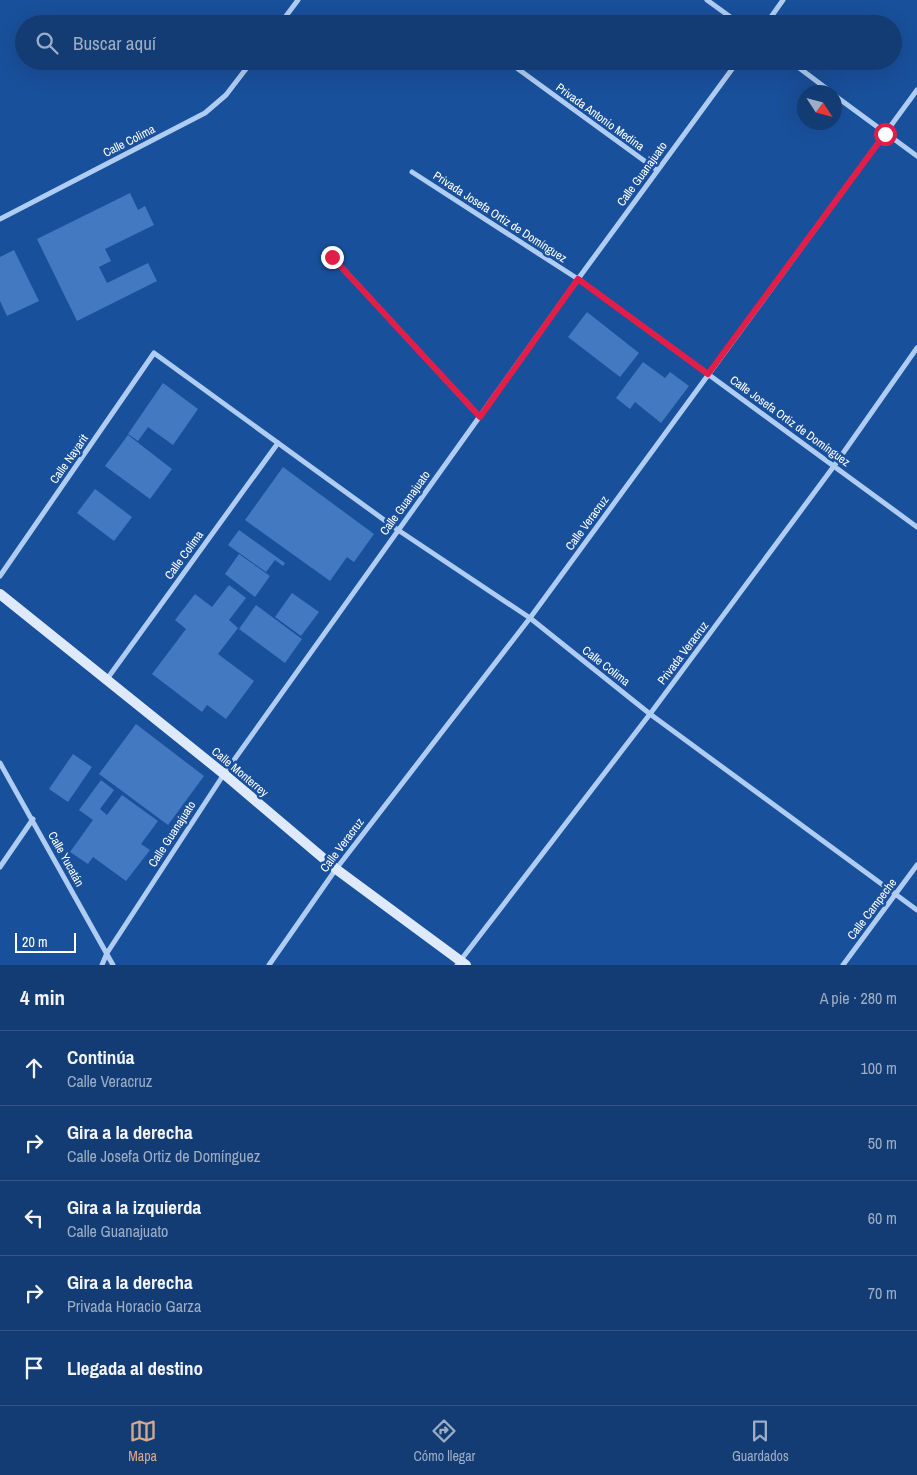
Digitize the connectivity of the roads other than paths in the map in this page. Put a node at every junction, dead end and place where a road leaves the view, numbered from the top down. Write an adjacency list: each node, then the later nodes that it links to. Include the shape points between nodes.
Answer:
1 (298, 0): 4 (street)
2 (708, 0): 5 (street)
3 (783, 0): 6 (street)
4 (287, 15)
5 (728, 15)
6 (772, 15)
7 (245, 70): 18 (street, Calle Colima, via 226,95 205,113)
8 (519, 70): 16 (street, Privada Antonio Medina)
9 (731, 70): 16 (street, Calle Guanajuato)
10 (802, 70): 11 (street)
11 (822, 85)
12 (917, 90): 14 (street, Calle Veracruz)
13 (842, 101): 14 (street)
14 (885, 134): 15 (street); 23 (street, Calle Veracruz)
15 (917, 156)
16 (657, 170): 20 (street, Calle Guanajuato)
17 (412, 172): 20 (street, Privada Josefa Ortiz de Domínguez)
18 (0, 219)
19 (332, 257): 24 (street)
20 (578, 279): 23 (street, Calle Josefa Ortiz de Domínguez); 24 (street, Calle Guanajuato)
21 (917, 348): 26 (street, Privada Veracruz)
22 (154, 354): 25 (street, Calle Colima); 29 (street, Calle Nayarit)
23 (708, 374): 26 (street, Calle Josefa Ortiz de Domínguez); 31 (street, Calle Veracruz)
24 (480, 417): 28 (street, Calle Guanajuato)
25 (278, 443): 28 (street, Calle Colima); 32 (street, Calle Colima)
26 (834, 466): 27 (street, Calle Josefa Ortiz de Domínguez); 33 (street, Privada Veracruz)
27 (917, 527)
28 (398, 530): 31 (street, Calle Colima); 35 (street, Calle Guanajuato)
29 (0, 576)
30 (0, 594): 32 (street, Calle Monterrey)
31 (530, 618): 33 (street, Calle Colima); 39 (street, Calle Veracruz)
32 (107, 679): 35 (street, Calle Monterrey)
33 (650, 714): 40 (street, Calle Colima); 43 (street, Privada Veracruz)
34 (0, 763): 36 (street, Calle Yucatán)
35 (224, 774): 39 (street, Calle Monterrey); 42 (street, Calle Guanajuato)
36 (33, 819): 38 (street); 42 (street, Calle Yucatán)
37 (917, 865): 40 (street, Calle Campeche)
38 (0, 867)
39 (336, 869): 43 (street, Calle Monterrey); 46 (street, Calle Veracruz)
40 (896, 894): 41 (street, Calle Colima); 47 (street, Calle Campeche)
41 (917, 910)
42 (107, 953): 44 (street, Calle Guanajuato); 45 (street, Calle Yucatán)
43 (461, 964)
44 (102, 965)
45 (113, 965)
46 (269, 965)
47 (843, 965)

